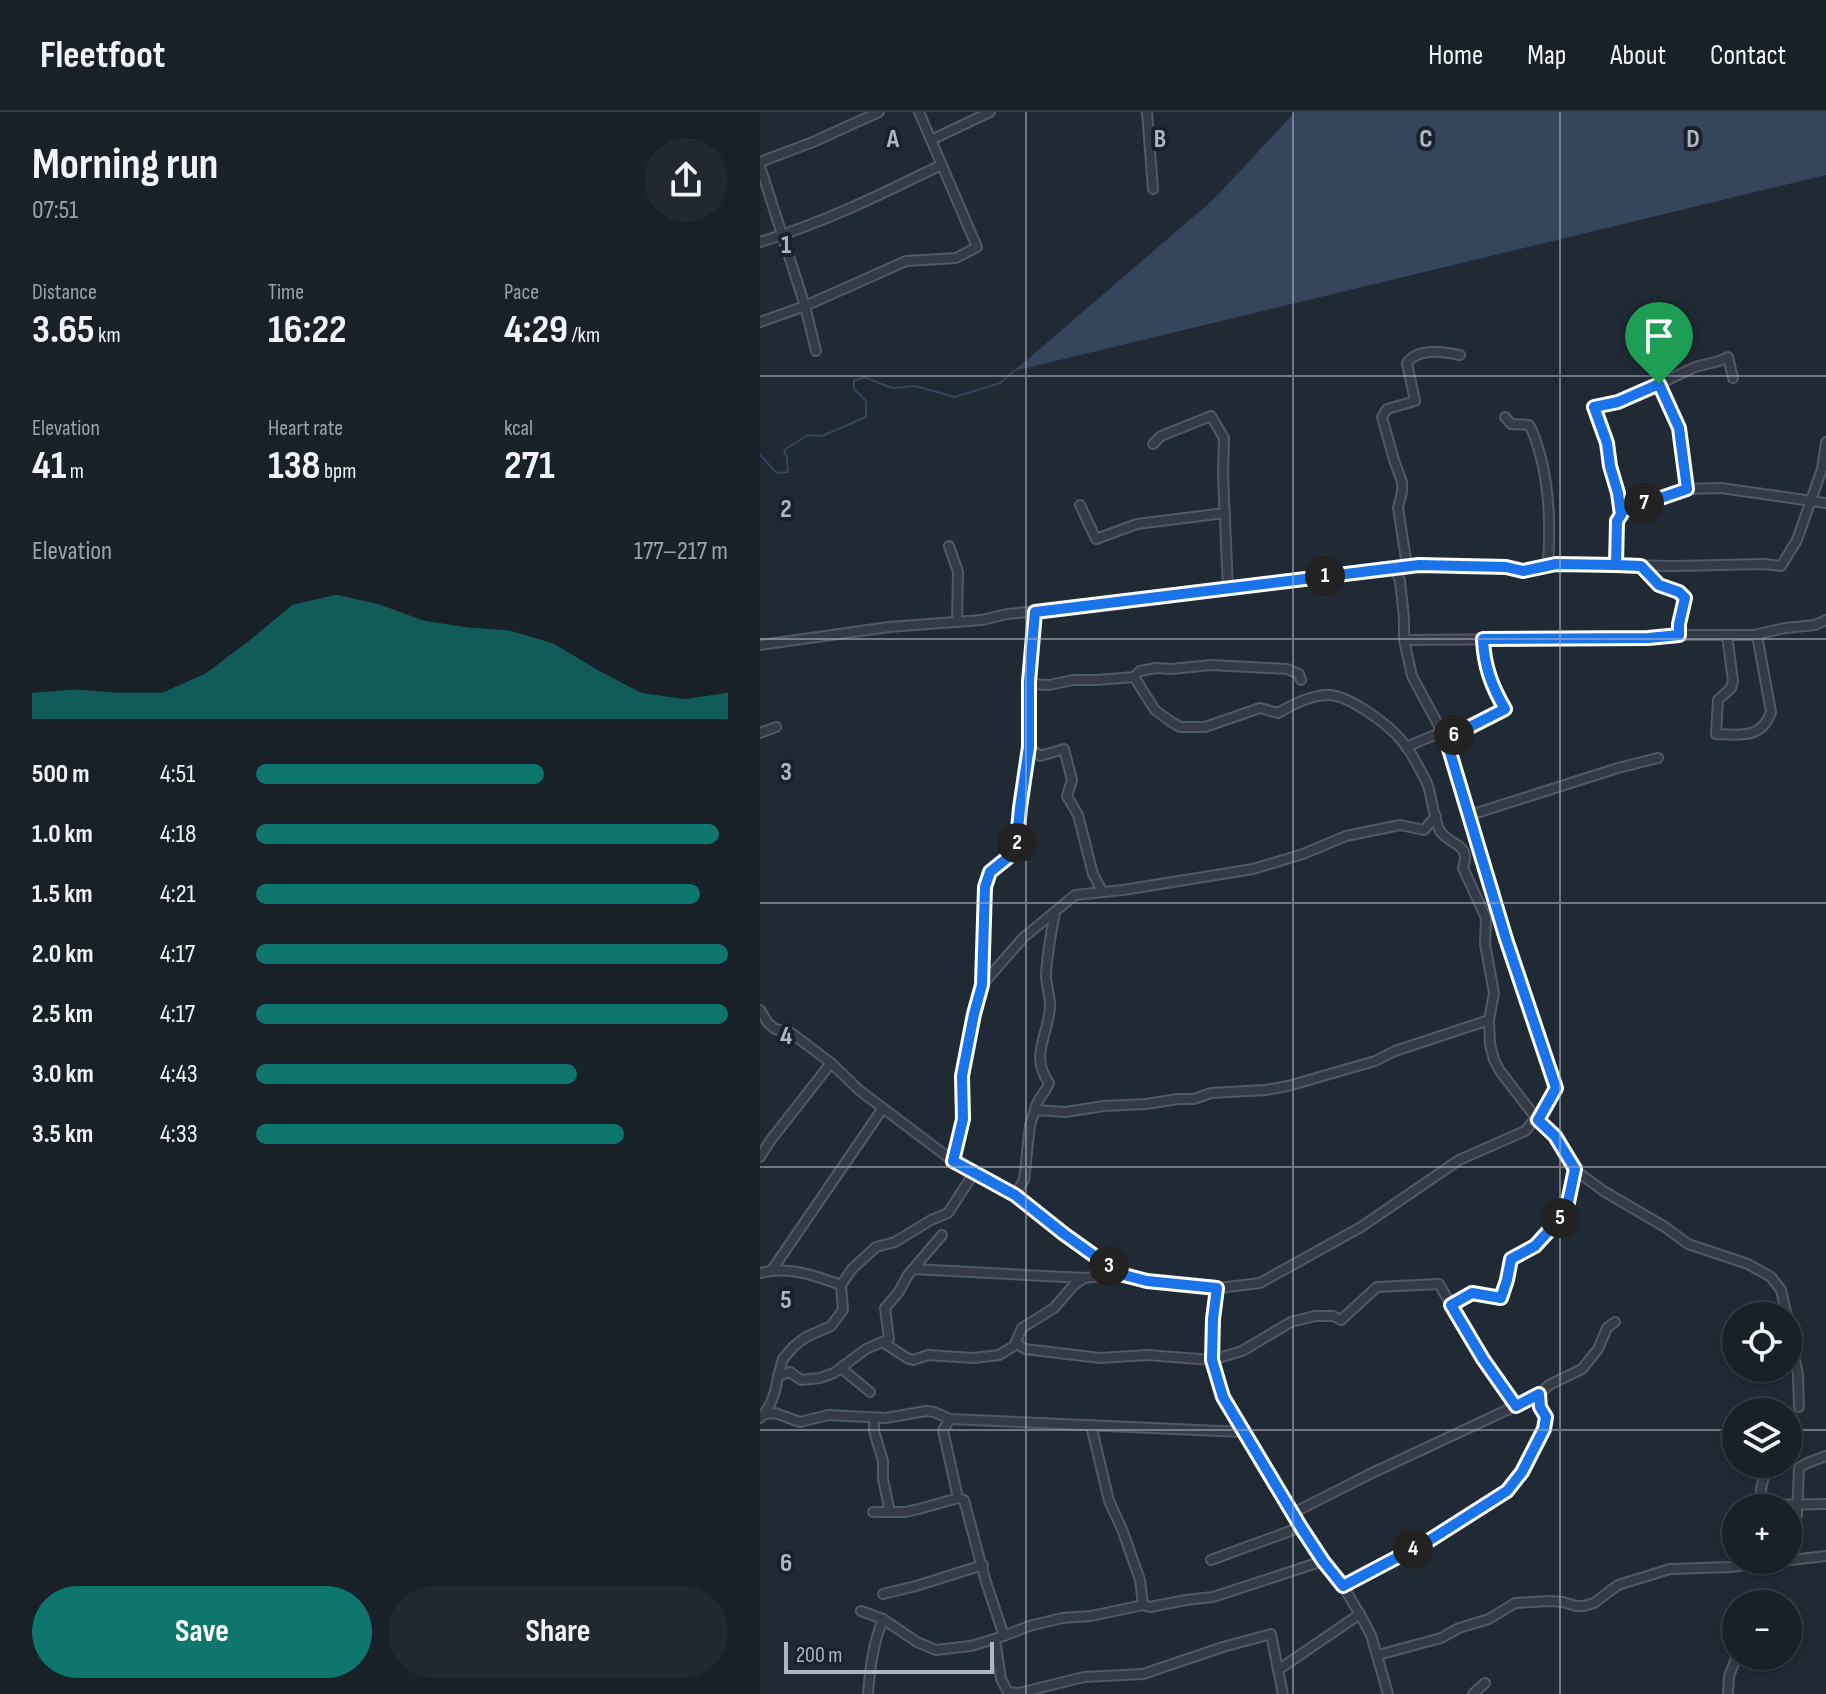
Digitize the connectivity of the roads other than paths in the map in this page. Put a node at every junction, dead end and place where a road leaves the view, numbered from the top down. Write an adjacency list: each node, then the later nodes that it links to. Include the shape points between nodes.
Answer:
1 (879, 112): 6 (street)
2 (919, 112): 5 (street)
3 (990, 112): 5 (street)
4 (1147, 112): 8 (street)
5 (931, 140): 7 (street)
6 (760, 164): 9 (street)
7 (941, 165): 9 (street); 11 (street, via 977,247 956,258 906,261)
8 (1153, 189)
9 (783, 235): 10 (street); 11 (street)
10 (760, 242)
11 (805, 306): 12 (street); 13 (street)
12 (760, 322)
13 (816, 351)
14 (1460, 355): 29 (street, via 1426,352 1412,357 1407,363 1415,401 1387,409 1382,417 1402,482 1398,508)
15 (1733, 378): 16 (street, via 1728,357)
16 (1659, 384): 20 (street, via 1679,428); 25 (street, via 1594,407)
17 (1505, 417): 27 (street, via 1511,424 1529,425 1535,434 1547,485)
18 (1826, 442): 21 (street)
19 (1153, 444): 24 (street, via 1211,416 1224,438)
20 (1687, 489): 21 (street, via 1721,488); 25 (street)
21 (1811, 501): 22 (street); 30 (street, via 1781,566)
22 (1826, 503)
23 (1080, 505): 24 (street, via 1096,539 1137,524)
24 (1225, 513): 32 (street)
25 (1621, 515): 28 (street)
26 (949, 546): 35 (street, via 958,572)
27 (1548, 565): 28 (street); 29 (street, via 1523,571)
28 (1616, 565): 30 (street)
29 (1407, 566): 31 (street)
30 (1641, 566): 36 (street, via 1659,585 1685,598)
31 (1395, 568): 32 (street); 40 (street)
32 (1228, 589): 33 (street)
33 (1035, 612): 35 (street); 44 (street)
34 (1826, 620): 38 (street)
35 (957, 622): 41 (street)
36 (1679, 635): 37 (street); 39 (street)
37 (1727, 635): 38 (street); 38 (street, via 1733,681 1718,700 1716,734 1744,735 1758,731 1771,712)
38 (1757, 635)
39 (1483, 639): 40 (street); 47 (street, via 1490,680 1505,709)
40 (1404, 640): 47 (street, via 1412,676)
41 (760, 645)
42 (1134, 677): 43 (street, via 1156,668 1212,665 1287,669); 44 (street); 49 (street, via 1155,710 1180,727 1205,727 1260,708 1278,713 1297,702 1332,695 1371,714)
43 (1301, 680)
44 (1029, 684): 48 (street)
45 (776, 727): 46 (street)
46 (760, 733)
47 (1444, 736): 49 (street); 51 (street)
48 (1029, 747): 53 (street, via 1040,756 1064,749 1072,780 1067,796); 55 (street, via 1016,851 990,872 985,887)
49 (1406, 747): 52 (street, via 1425,780)
50 (1658, 758): 51 (street)
51 (1470, 815): 61 (street, via 1556,1088)
52 (1436, 816): 53 (street, via 1424,830 1400,825 1346,836 1253,869); 57 (street, via 1441,833 1463,849 1463,868 1486,918 1494,993)
53 (1102, 891): 54 (street, via 1075,895)
54 (1055, 912): 55 (street, via 1023,938); 60 (street, via 1040,1071 1049,1083)
55 (982, 985): 63 (street, via 962,1076 963,1119)
56 (760, 1010): 58 (street, via 775,1029 790,1032)
57 (1489, 1020): 60 (street, via 1375,1061 1266,1090 1065,1112); 61 (street, via 1496,1065)
58 (831, 1063): 59 (street); 62 (street)
59 (883, 1108): 63 (street); 69 (street)
60 (1035, 1110): 66 (street, via 1024,1180)
61 (1537, 1119): 64 (street, via 1555,1136); 74 (street, via 1525,1131 1459,1160 1361,1227 1260,1283)
62 (760, 1157)
63 (953, 1161): 65 (street)
64 (1575, 1169): 75 (street, via 1688,1244 1771,1277); 76 (street, via 1566,1212 1535,1246 1511,1259 1501,1298 1472,1293)
65 (974, 1173): 66 (street); 73 (street, via 948,1213 876,1247)
66 (1015, 1195): 71 (street)
67 (942, 1235): 68 (street)
68 (913, 1269): 72 (street); 78 (street, via 885,1308 889,1339)
69 (772, 1270): 70 (street); 73 (street, via 804,1272)
70 (760, 1273)
71 (1120, 1274): 72 (street); 74 (street)
72 (1084, 1278): 79 (street, via 1054,1308 1022,1328)
73 (841, 1285): 82 (street, via 843,1310 831,1326 794,1346)
74 (1217, 1288): 80 (street)
75 (1784, 1302)
76 (1451, 1305): 80 (street, via 1439,1284 1377,1287 1341,1320 1315,1316 1291,1322 1242,1351); 85 (street)
77 (1615, 1322): 84 (street, via 1582,1369)
78 (884, 1343): 79 (street, via 913,1360 928,1355 999,1355); 81 (street)
79 (1016, 1343): 80 (street, via 1025,1349 1100,1358)
80 (1212, 1360): 90 (street, via 1223,1397)
81 (841, 1368): 82 (street, via 820,1378 801,1380 790,1372); 83 (street)
82 (778, 1376): 86 (street)
83 (870, 1392)
84 (1539, 1394): 85 (street); 104 (street, via 1544,1429 1507,1491)
85 (1516, 1406): 98 (street)
86 (762, 1416): 87 (street, via 775,1413 800,1422 837,1414)
87 (874, 1418): 88 (street, via 926,1411); 97 (street)
88 (950, 1419): 89 (street); 93 (street, via 943,1430)
89 (1091, 1425): 90 (street); 106 (street, via 1109,1501 1140,1580)
90 (1243, 1432): 98 (street)
91 (1826, 1456): 92 (street, via 1799,1468)
92 (1798, 1494)
93 (958, 1498): 97 (street); 103 (street, via 964,1500)
94 (1826, 1504): 95 (street)
95 (1802, 1509)
96 (873, 1512): 97 (street)
97 (890, 1512)
98 (1293, 1513): 99 (street)
99 (1301, 1527): 101 (street); 102 (street)
100 (1826, 1556): 111 (street, via 1670,1569 1618,1585 1584,1606 1515,1603 1441,1638)
101 (1211, 1560)
102 (1323, 1561): 104 (street); 106 (street, via 1213,1597)
103 (983, 1565): 105 (street); 110 (street)
104 (1343, 1586): 108 (street)
105 (883, 1594)
106 (1143, 1605): 110 (street, via 1062,1618)
107 (861, 1611): 109 (street)
108 (1360, 1614): 111 (street); 112 (street)
109 (883, 1619): 110 (street, via 936,1650); 116 (street)
110 (1000, 1638): 115 (street, via 1001,1679 1008,1692)
111 (1378, 1655): 118 (street)
112 (1278, 1670): 115 (street, via 1271,1634 1143,1674 1084,1677); 117 (street)
113 (1731, 1670): 120 (street)
114 (1485, 1683): 119 (street)
115 (1057, 1689)
116 (868, 1694)
117 (1283, 1694)
118 (1388, 1694)
119 (1473, 1694)
120 (1728, 1694)

